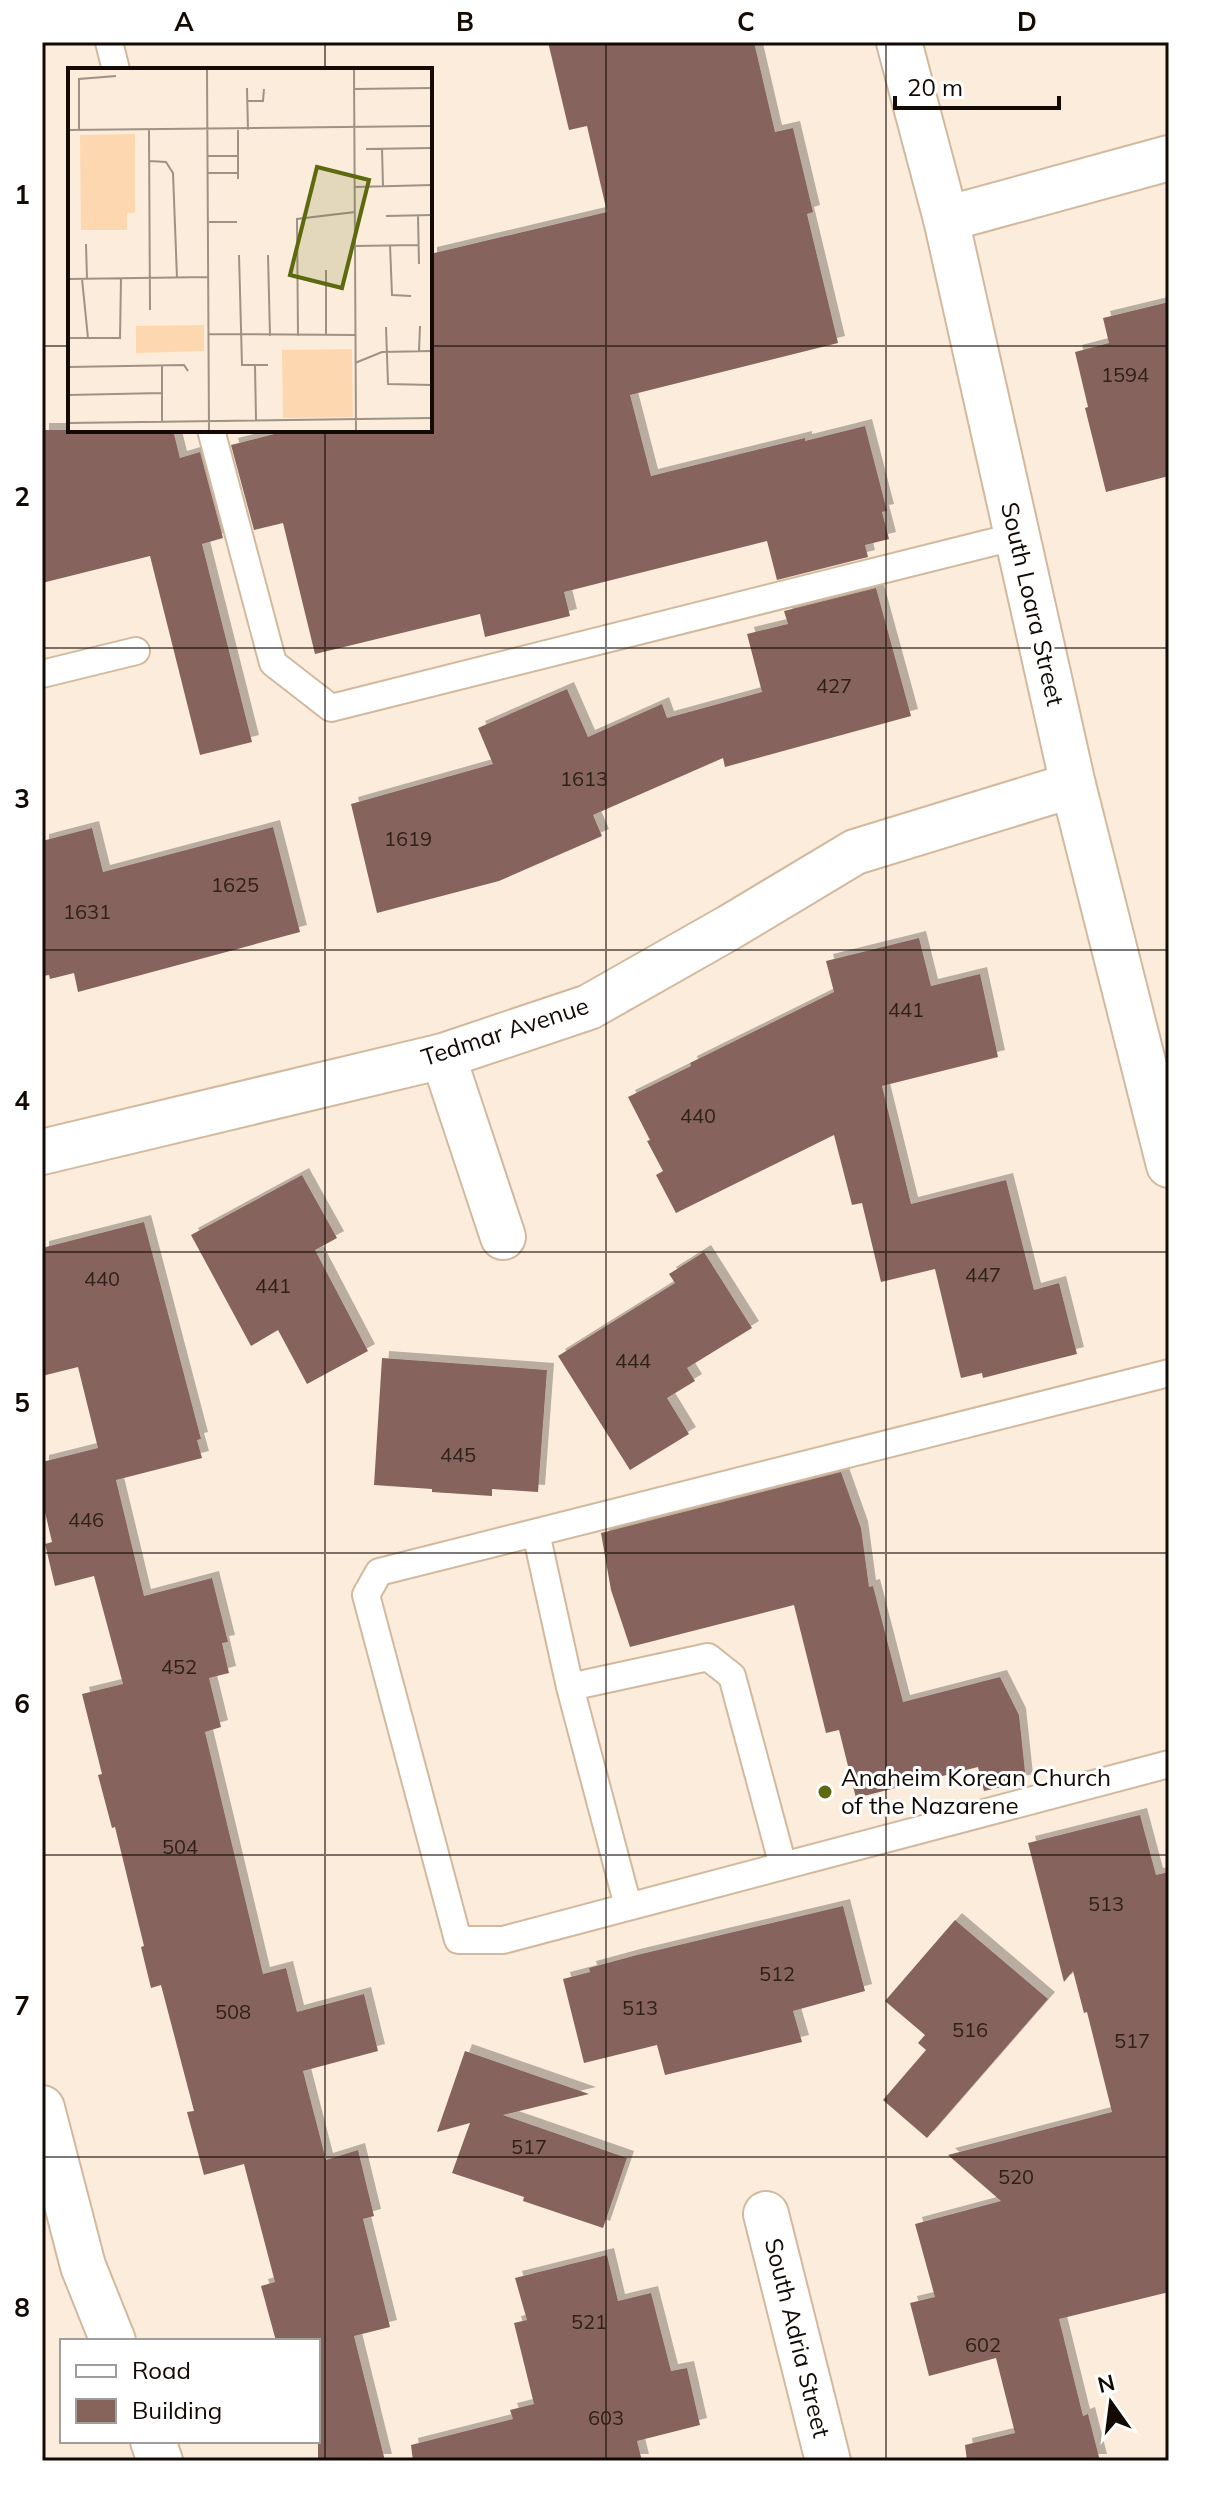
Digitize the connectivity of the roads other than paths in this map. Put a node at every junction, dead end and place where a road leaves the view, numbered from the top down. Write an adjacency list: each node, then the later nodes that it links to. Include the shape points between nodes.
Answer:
1 (109, 42): 3 (lane)
2 (899, 42): 5 (street, South Loara Street)
3 (116, 68)
4 (1169, 158): 5 (street)
5 (946, 219): 7 (street, South Loara Street)
6 (212, 432): 7 (lane, via 273,663 331,708)
7 (1017, 536): 10 (street, South Loara Street)
8 (136, 651): 9 (lane)
9 (42, 674)
10 (1073, 785): 11 (street, Tedmar Avenue, via 855,852 589,1007); 13 (street, South Loara Street)
11 (443, 1056): 12 (street, Tedmar Avenue); 14 (street)
12 (42, 1152)
13 (1169, 1165)
14 (503, 1237)
15 (1169, 1373): 16 (lane)
16 (536, 1533): 17 (lane); 20 (lane, via 379,1572 366,1595 458,1940 503,1940)
17 (570, 1687): 19 (lane, via 708,1657 732,1676); 20 (lane)
18 (1169, 1764): 19 (lane)
19 (783, 1866): 20 (lane)
20 (628, 1906)
21 (42, 2108): 23 (street, via 83,2266)
22 (766, 2214): 24 (street, South Adria Street)
23 (112, 2339)
24 (828, 2461)

